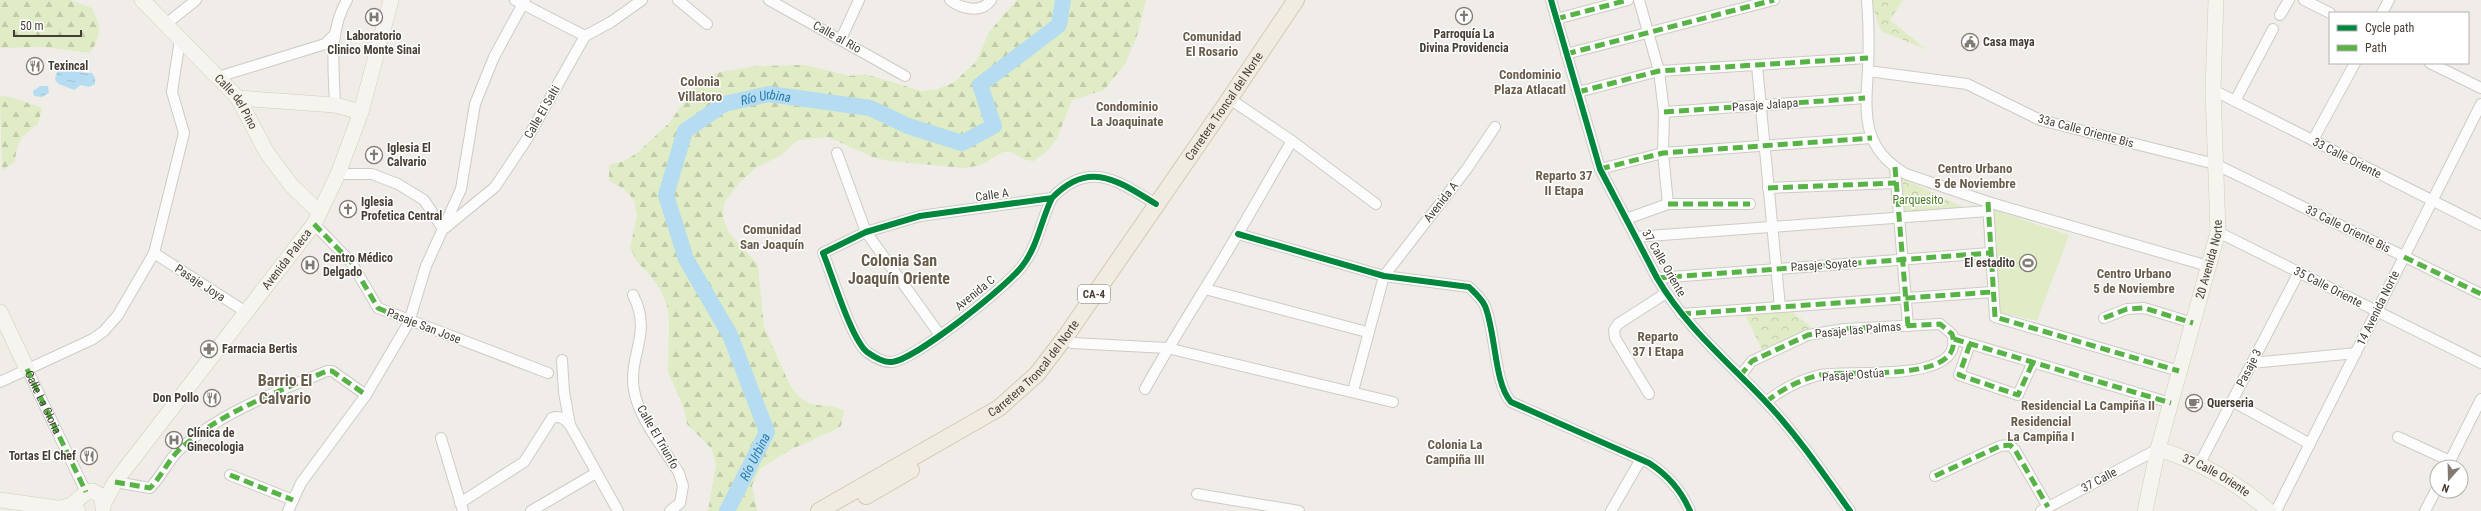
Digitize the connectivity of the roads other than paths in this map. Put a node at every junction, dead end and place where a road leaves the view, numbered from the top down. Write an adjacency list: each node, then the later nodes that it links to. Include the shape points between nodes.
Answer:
1 (142, 0): 27 (main road, Calle del Pino)
2 (196, 0): 27 (street)
3 (347, 0): 31 (street, via 340,11)
4 (391, 0): 54 (main road, Avenida Paleca)
5 (642, 0): 32 (street, via 611,22)
6 (678, 0): 28 (street)
7 (769, 0): 34 (street, Calle al Rio)
8 (859, 0): 34 (street)
9 (950, 0): 10 (street, via 964,8 973,9 988,5)
10 (991, 0)
11 (1296, 0): 50 (main road, Carretera Troncal del Norte / CA-4)
12 (1307, 0): 50 (main road, Carretera Troncal del Norte / CA-4)
13 (1551, 0): 26 (street, 37 Calle Oriente)
14 (1628, 0): 26 (street)
15 (1639, 0): 30 (street)
16 (1774, 0): 30 (street)
17 (1867, 0): 36 (street)
18 (2216, 0): 45 (main road, 20 Avenida Norte)
19 (2289, 0): 25 (street)
20 (2304, 0): 23 (street)
21 (2389, 0): 24 (street)
22 (521, 1): 32 (street); 81 (street, via 494,56 475,104 461,189)
23 (2329, 12)
24 (2383, 12)
25 (2280, 15)
26 (1556, 19): 35 (street, 37 Calle Oriente)
27 (166, 24): 33 (main road, Calle del Pino)
28 (707, 24)
29 (2273, 29): 49 (street)
30 (1648, 32): 35 (street); 40 (street)
31 (333, 36): 43 (street, via 325,44); 52 (street)
32 (585, 36): 81 (street, Calle El Salti, via 527,139 494,186)
33 (180, 39): 43 (main road, Calle del Pino); 86 (street, via 172,92 184,132)
34 (841, 39): 42 (street, Calle al Rio)
35 (1566, 54): 46 (street, 37 Calle Oriente)
36 (1868, 58): 39 (street); 41 (street)
37 (2354, 64): 58 (street)
38 (2432, 64): 44 (street)
39 (1757, 66): 40 (street); 53 (street)
40 (1659, 71): 46 (street); 55 (street)
41 (1868, 71): 48 (street); 63 (street, 33a Calle Oriente Bis, via 1967,84 2040,120)
42 (905, 76)
43 (218, 78): 47 (main road, Calle del Pino)
44 (2481, 88)
45 (2214, 90): 49 (street, 33 Calle Oriente); 63 (main road, 20 Avenida Norte)
46 (1578, 92): 65 (street, 37 Calle Oriente)
47 (238, 98): 52 (main road); 76 (main road, Calle del Pino, via 266,153)
48 (1865, 98): 53 (street, Pasaje Jalapa); 57 (street, via 1867,124)
49 (2235, 101): 58 (street, 33 Calle Oriente)
50 (1233, 102): 59 (street); 71 (main road, Carretera Troncal del Norte / CA-4); 113 (main road, Carretera Troncal del Norte / CA-4)
51 (2481, 104): 70 (street, 14 Avenida Norte)
52 (335, 105): 54 (main road)
53 (1761, 105): 55 (street, Pasaje Jalapa); 60 (street)
54 (361, 112): 66 (main road, Avenida Paleca)
55 (1664, 112): 62 (street)
56 (1495, 127): 93 (street, Avenida A, via 1466,170)
57 (1872, 138): 60 (street); 64 (street, via 1880,153)
58 (2313, 140): 70 (street, 33 Calle Oriente)
59 (1292, 141): 72 (street); 84 (street, via 1265,183)
60 (1764, 145): 62 (street); 68 (street)
61 (837, 153): 82 (street)
62 (1662, 153): 65 (street); 73 (street)
63 (2215, 164): 83 (main road, 20 Avenida Norte); 88 (street, 33 Calle Oriente Bis)
64 (1895, 167): 67 (street); 75 (street, via 1906,174)
65 (1600, 169): 78 (street, 37 Calle Oriente)
66 (338, 174): 76 (main road, Avenida Paleca); 81 (street, via 372,174 398,184 424,200)
67 (1896, 183): 68 (street); 77 (street)
68 (1768, 188): 80 (street)
69 (1052, 198): 71 (street, via 1072,181 1094,176 1121,184); 82 (street, Calle A, via 920,216); 111 (street, Avenida C, via 1031,252 1019,270 982,304)
70 (2432, 201): 79 (street, 33 Calle Oriente); 88 (street, 14 Avenida Norte)
71 (1156, 204): 160 (main road, Carretera Troncal del Norte / CA-4, via 1066,336 1022,388 999,408)
72 (1376, 204)
73 (1668, 204): 74 (street); 78 (street)
74 (1750, 204)
75 (1988, 206): 77 (street); 87 (street); 90 (street)
76 (317, 218): 104 (main road, Avenida Paleca); 107 (street, Pasaje San Jose, via 351,262 378,308)
77 (1899, 218): 80 (street); 89 (street)
78 (1626, 219): 85 (street, 37 Calle Oriente)
79 (2481, 225)
80 (1772, 227): 85 (street); 91 (street)
81 (443, 229): 107 (street, via 426,266)
82 (866, 232): 111 (street); 117 (street, Calle A, via 823,252 858,341)
83 (2218, 232): 90 (main road, 20 Avenida Norte); 92 (street, 35 Calle Oriente)
84 (1238, 234): 93 (street); 95 (street)
85 (1636, 237): 94 (street, 37 Calle Oriente)
86 (154, 253): 104 (street, Pasaje Joya); 122 (street, via 118,315 104,331 93,339)
87 (1990, 253): 89 (street, Pasaje Soyate); 96 (street)
88 (2404, 257): 98 (street, 33 Calle Oriente Bis); 102 (street, 14 Avenida Norte)
89 (1902, 260): 91 (street, Pasaje Soyate); 100 (street)
90 (2208, 266): 108 (main road, 20 Avenida Norte)
91 (1776, 269): 94 (street, Pasaje Soyate); 101 (street)
92 (2299, 272): 102 (street, 35 Calle Oriente); 120 (street, Pasaje 3)
93 (1384, 276): 110 (street); 141 (street, via 1469,287 1484,304 1492,329 1503,389 1512,402)
94 (1657, 278): 97 (street, 37 Calle Oriente)
95 (1205, 289): 110 (street); 115 (street)
96 (1992, 292): 100 (street); 123 (street, via 1995,317)
97 (1666, 293): 105 (street, 37 Calle Oriente); 129 (street, via 1618,324 1614,330 1616,338)
98 (2481, 294)
99 (633, 295): 155 (street, Calle El Triunfo, via 642,322 634,380 635,395 645,419 679,473 682,491 680,503)
100 (1906, 299): 101 (street); 109 (street)
101 (1780, 307): 105 (street)
102 (2377, 311): 116 (street, 14 Avenida Norte); 121 (street, 35 Calle Oriente)
103 (0, 312): 122 (main road, Calle La Gloria)
104 (246, 312): 148 (main road, Avenida Paleca)
105 (1682, 314): 125 (street, 37 Calle Oriente)
106 (2104, 318): 108 (street, via 2127,309 2144,308)
107 (409, 322): 124 (street, Pasaje San Jose); 130 (street)
108 (2193, 323): 123 (main road, 20 Avenida Norte)
109 (1908, 326): 112 (street, Pasaje las Palmas, via 1940,324 1949,329); 125 (street, Pasaje las Palmas, via 1844,329 1808,335 1752,360)
110 (1367, 332): 128 (street)
111 (940, 335): 117 (street, Avenida C, via 896,361 890,362)
112 (1954, 339): 114 (street); 134 (street, Pasaje Ostúa, via 1952,352 1920,371 1821,375 1784,388)
113 (1072, 343): 115 (street); 161 (main road, Carretera Troncal del Norte / CA-4, via 1033,389 1014,406 974,433)
114 (1970, 344): 119 (street); 119 (street, via 1959,375 2018,395)
115 (1167, 348): 127 (street); 128 (street)
116 (2356, 353): 120 (street); 139 (street, 14 Avenida Norte)
117 (874, 357)
118 (562, 360): 136 (street)
119 (2033, 362): 135 (street)
120 (2252, 363): 132 (street, Pasaje 3)
121 (2481, 363)
122 (27, 369): 126 (street); 153 (street, Calle La Gloria)
123 (2179, 371): 135 (main road, 20 Avenida Norte)
124 (548, 373)
125 (1740, 376): 134 (street, 37 Calle Oriente)
126 (0, 382)
127 (1146, 389)
128 (1352, 391): 133 (street)
129 (1649, 394)
130 (366, 395): 148 (street, via 327,370 259,400 201,432 177,452 150,488); 152 (street, via 301,483)
131 (2481, 399): 143 (street)
132 (2232, 401): 139 (street); 144 (street, Pasaje 3)
133 (1393, 402)
134 (1766, 402): 165 (street, 37 Calle Oriente, via 1811,456)
135 (2171, 402): 140 (main road, 20 Avenida Norte)
136 (570, 425): 145 (street); 154 (street, via 562,418 552,418 524,462)
137 (2398, 437): 142 (street)
138 (441, 438): 154 (street)
139 (2310, 444): 168 (street, 14 Avenida Norte)
140 (2158, 449): 144 (main road, 37 Calle Oriente); 156 (street, 37 Calle); 166 (main road, 20 Avenida Norte)
141 (1641, 459): 163 (street); 164 (street, via 1669,479 1685,499)
142 (2440, 459)
143 (2451, 459)
144 (2200, 463): 167 (main road, 37 Calle Oriente, via 2232,480)
145 (596, 473): 158 (street); 159 (street)
146 (230, 474): 152 (street)
147 (1936, 476): 156 (street, via 2000,446 2010,445 2015,450)
148 (115, 482): 153 (main road, Avenida Paleca)
149 (1197, 494): 162 (street)
150 (2432, 499): 169 (street)
151 (0, 500): 153 (main road, Avenida Paleca, via 57,508)
152 (293, 500): 157 (street)
153 (93, 504)
154 (462, 507)
155 (673, 509)
156 (2044, 509)
157 (288, 511)
158 (531, 511)
159 (618, 511)
160 (818, 511)
161 (840, 511)
162 (1299, 511)
163 (1611, 511)
164 (1690, 511)
165 (1850, 511)
166 (2145, 511)
167 (2269, 511)
168 (2276, 511)
169 (2426, 511)

